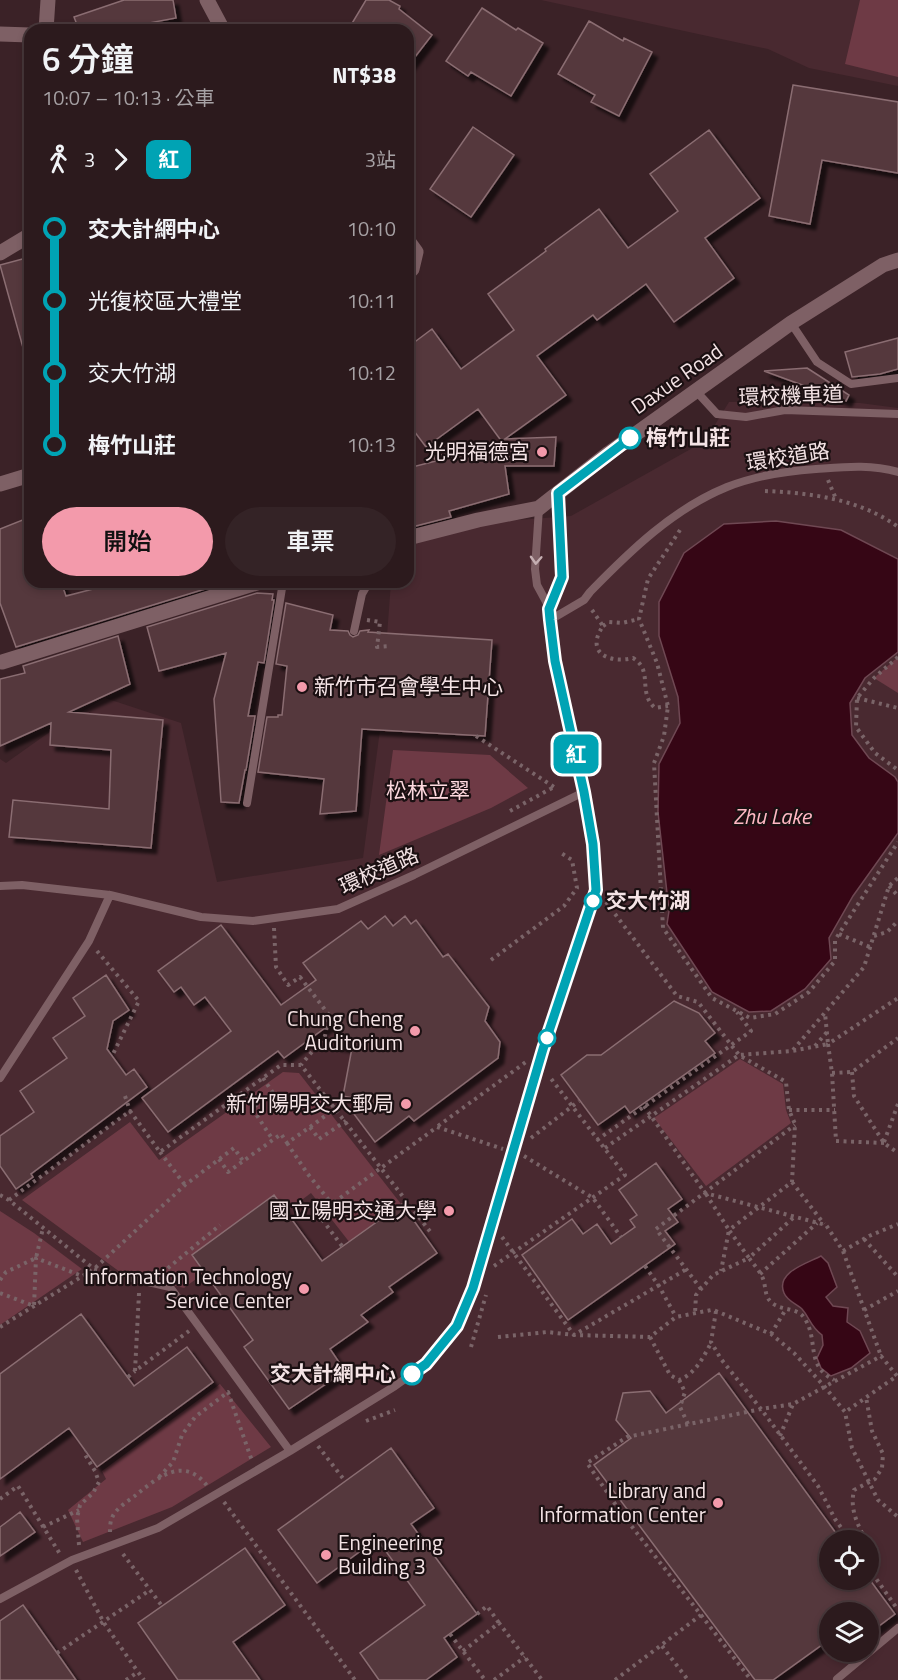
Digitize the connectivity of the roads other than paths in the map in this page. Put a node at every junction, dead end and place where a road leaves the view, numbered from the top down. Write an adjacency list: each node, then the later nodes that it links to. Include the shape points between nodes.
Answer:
1 (48, 0): 3 (street)
2 (207, 0): 4 (street)
3 (46, 24)
4 (220, 24)
5 (0, 34): 6 (street)
6 (24, 35)
7 (24, 238): 8 (street)
8 (0, 252)
9 (898, 260): 10 (street, Daxue Road, via 883,265)
10 (791, 323): 11 (lane, via 817,362 851,384); 12 (street, Daxue Road)
11 (898, 378)
12 (696, 391): 13 (lane, 環校機車道, via 717,414); 17 (street, Daxue Road)
13 (898, 414)
14 (898, 472): 24 (lane, 環校道路, via 864,466 824,468 772,474 728,486 699,500 641,542 585,600)
15 (24, 477): 16 (street)
16 (0, 484)
17 (558, 493): 18 (street, Daxue Road); 23 (lane, via 562,577)
18 (539, 508): 19 (street, Daxue Road); 23 (lane, one-way to 23, via 535,569 537,585)
19 (414, 536)
20 (241, 588): 26 (street)
21 (282, 588): 28 (lane)
22 (366, 588): 25 (lane)
23 (549, 609): 24 (lane)
24 (550, 620): 27 (lane, via 555,661)
25 (354, 631)
26 (2, 662)
27 (584, 792): 30 (lane, 環校道路, via 338,909 253,921 201,917); 33 (lane, via 596,890 543,1049 473,1288 457,1326 426,1364)
28 (247, 803)
29 (0, 886): 30 (lane, 環校道路)
30 (110, 895): 31 (lane, via 89,941)
31 (0, 1078)
32 (131, 1278): 33 (lane, via 170,1287)
33 (290, 1451): 34 (lane, via 158,1528 72,1560)
34 (0, 1599)
35 (898, 1628): 36 (lane)
36 (837, 1679)

